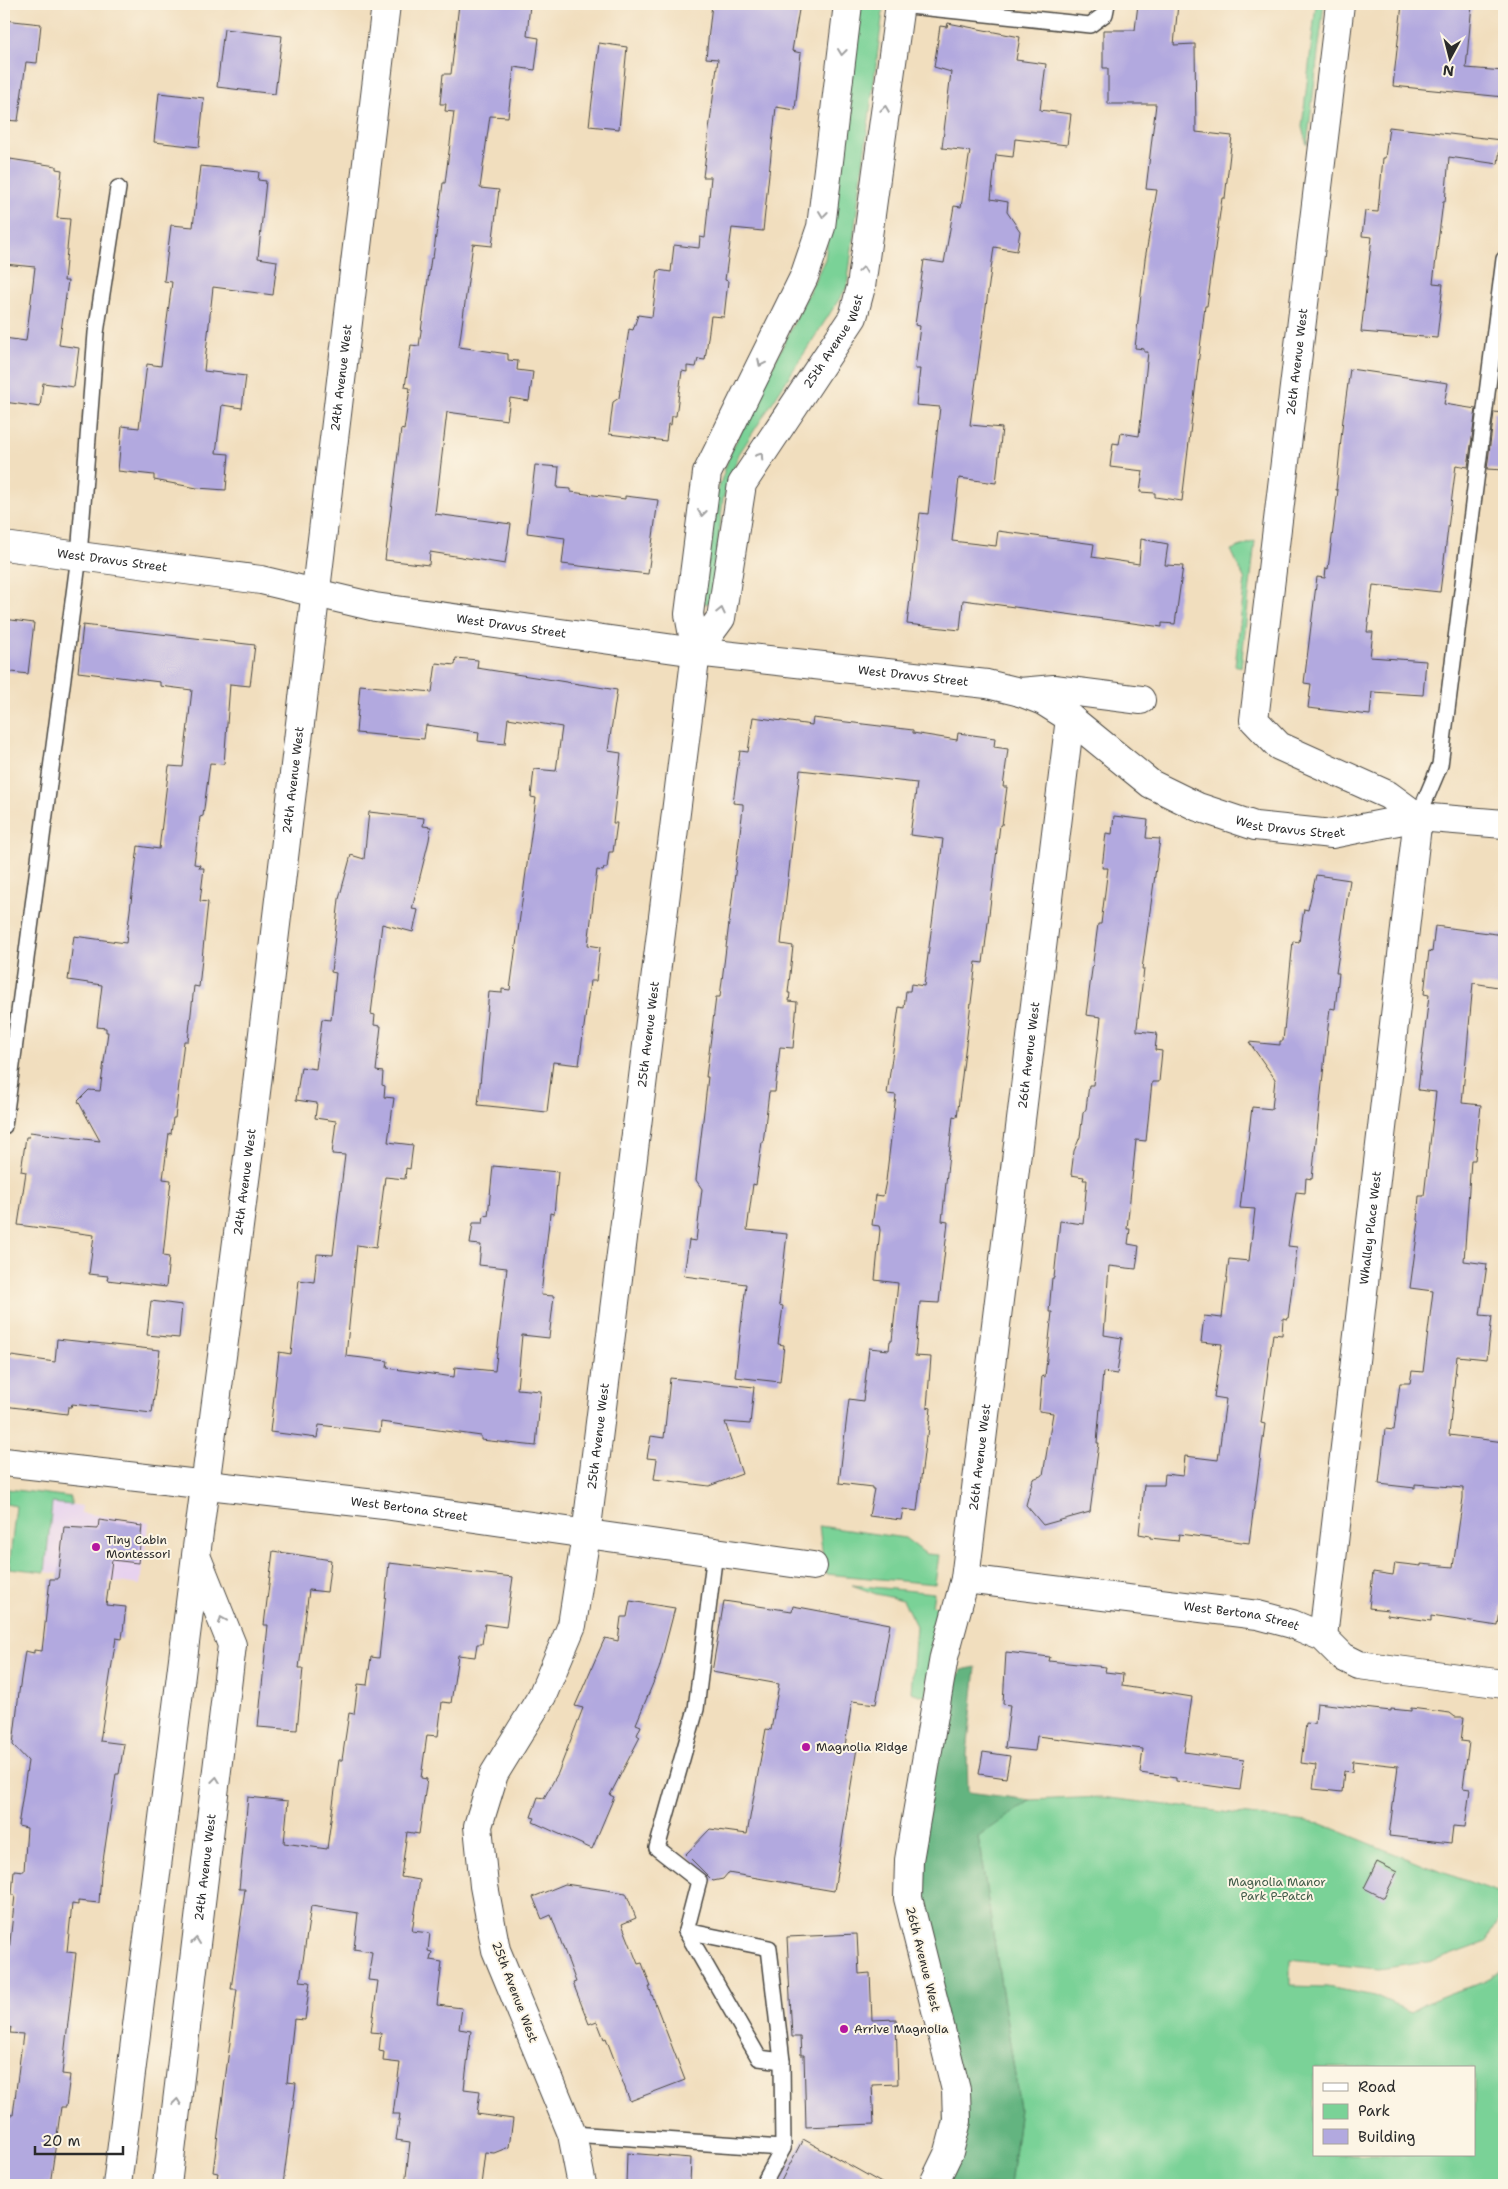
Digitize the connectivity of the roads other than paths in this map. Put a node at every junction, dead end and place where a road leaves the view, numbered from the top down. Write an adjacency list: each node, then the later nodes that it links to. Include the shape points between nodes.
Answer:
1 (386, 4): 10 (street, 24th Avenue West)
2 (848, 4): 11 (street, 25th Avenue West, one-way to 11, via 821,228 804,277 707,473 689,614)
3 (900, 4): 4 (lane, via 1090,25 1105,14); 11 (street, 25th Avenue West, one-way to 3, via 721,618 742,484 853,317 861,287)
4 (1106, 4)
5 (1340, 4): 15 (street, 26th Avenue West, via 1254,720 1279,746 1388,795)
6 (118, 188): 9 (lane, via 96,333)
7 (1504, 258): 15 (lane, via 1440,765)
8 (4, 546): 9 (street, West Dravus Street)
9 (79, 556): 10 (street, West Dravus Street, via 261,580); 17 (lane)
10 (315, 592): 11 (street, West Dravus Street, via 375,607); 19 (street, 24th Avenue West, via 250,1142)
11 (696, 652): 12 (street, West Dravus Street, via 987,684); 20 (street, 25th Avenue West)
12 (1020, 692): 13 (street, West Dravus Street, via 1054,689); 14 (street, West Dravus Street, via 1043,701)
13 (1141, 700)
14 (1070, 718): 15 (street, West Dravus Street, via 1151,784 1198,807 1255,826 1332,834); 24 (street, 26th Avenue West)
15 (1418, 817): 16 (street, West Dravus Street); 25 (street, Whalley Place West)
16 (1504, 824)
17 (4, 1126)
18 (4, 1462): 19 (street, West Bertona Street)
19 (205, 1485): 20 (street, West Bertona Street, via 384,1505); 22 (street, 24th Avenue West)
20 (586, 1535): 21 (street, West Bertona Street); 29 (street, 25th Avenue West, via 572,1625 542,1696 494,1774 478,1826 484,1886 496,1950)
21 (715, 1552): 23 (street, West Bertona Street); 27 (lane, via 696,1709 657,1848 699,1881)
22 (196, 1555): 31 (street, 24th Avenue West); 32 (street, 24th Avenue West, one-way to 22, via 232,1645)
23 (813, 1566)
24 (966, 1579): 25 (street, West Bertona Street, via 1258,1615); 35 (street, 26th Avenue West, via 944,1657 909,1860 908,1898 956,2090 957,2121 949,2152)
25 (1323, 1637): 26 (street, West Bertona Street, via 1343,1657 1359,1665)
26 (1504, 1684)
27 (686, 1931): 28 (lane, via 759,2058); 28 (lane, via 769,1948)
28 (782, 2061): 30 (lane)
29 (572, 2134): 30 (lane); 33 (street, 25th Avenue West)
30 (783, 2148): 34 (lane)
31 (117, 2185)
32 (166, 2185)
33 (582, 2185)
34 (763, 2185)
35 (933, 2185)

